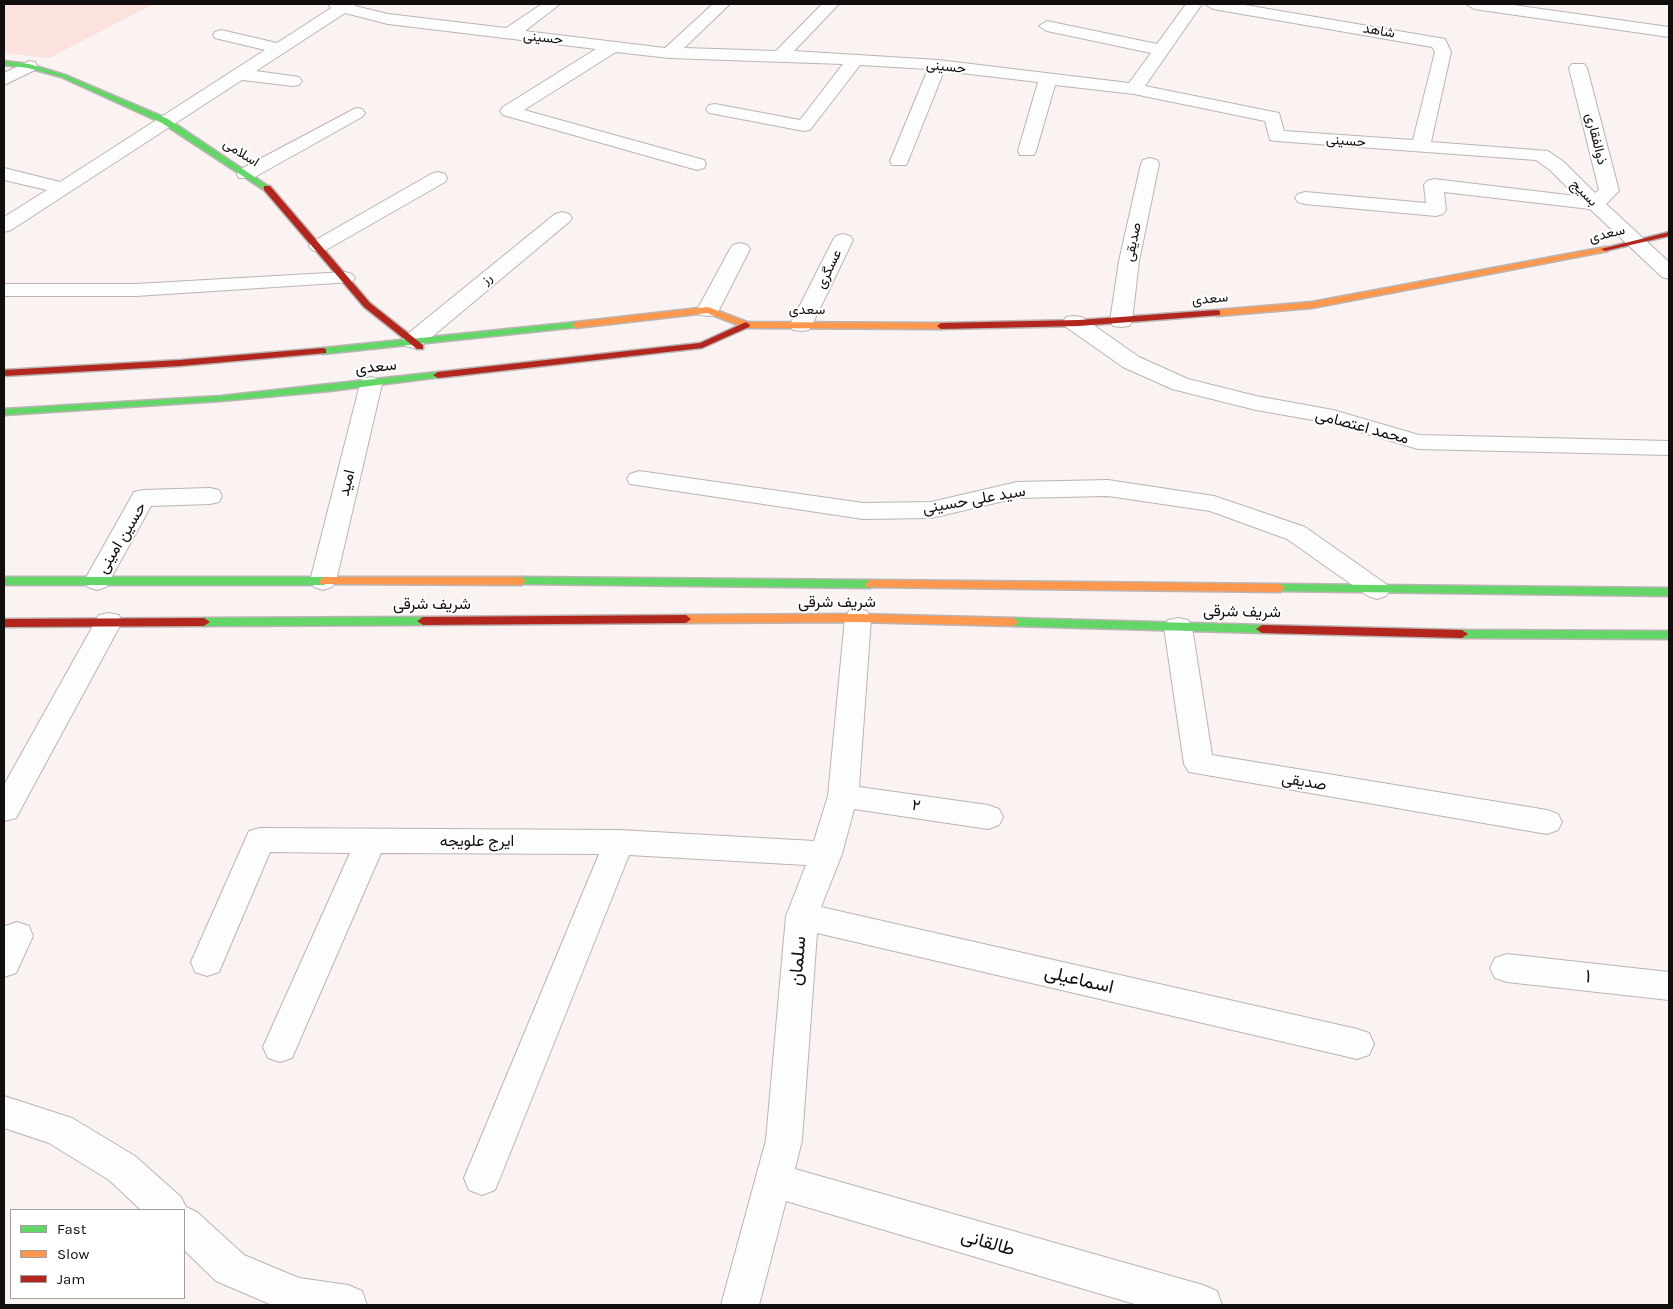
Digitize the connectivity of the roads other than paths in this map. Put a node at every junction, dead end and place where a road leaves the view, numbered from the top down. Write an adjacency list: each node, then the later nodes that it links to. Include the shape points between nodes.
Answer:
1 (343, 4): 10 (street, حسینی, via 359,13 388,19); 13 (street)
2 (552, 4): 10 (street)
3 (722, 4): 15 (street)
4 (830, 4): 16 (street)
5 (1194, 4): 14 (street)
6 (1213, 4): 30 (street, شاهد, via 1439,43 1443,52)
7 (1474, 4): 9 (street)
8 (1047, 26): 14 (street)
9 (1669, 32)
10 (509, 34): 12 (street, حسینی)
11 (221, 36): 13 (street)
12 (613, 46): 15 (street, حسینی); 34 (street, via 509,111)
13 (278, 48): 22 (street)
14 (1162, 50): 26 (street)
15 (669, 53): 16 (street, حسینی)
16 (780, 56): 17 (street, حسینی)
17 (855, 60): 19 (street, حسینی); 27 (street, via 804,126)
18 (4, 63): 20 (street, اسلامی)
19 (938, 65): 23 (street, حسینی); 33 (street)
20 (29, 66): 24 (street); 29 (street, اسلامی, via 62,76)
21 (1578, 68): 41 (street, ذوالفقاری, via 1609,191)
22 (238, 74): 25 (street); 29 (street)
23 (1048, 79): 26 (street, حسینی); 31 (street)
24 (4, 80)
25 (293, 81)
26 (1134, 89): 30 (street, حسینی, via 1273,117 1276,136)
27 (715, 109)
28 (356, 112): 37 (street)
29 (165, 121): 37 (street, اسلامی); 39 (street)
30 (1421, 147): 32 (street, حسینی)
31 (1027, 151)
32 (1541, 155): 41 (street, بسیج, via 1557,166)
33 (899, 162)
34 (697, 164)
35 (1150, 164): 53 (street, صدیقی, via 1129,261)
36 (4, 174): 39 (street)
37 (246, 174): 47 (street, اسلامی, via 270,190)
38 (438, 178): 47 (street)
39 (62, 188): 43 (street)
40 (1305, 198): 41 (street, via 1436,210 1434,185)
41 (1595, 204): 46 (street, بسیج)
42 (562, 218): 57 (street, رز)
43 (4, 226)
44 (1669, 234): 46 (street, سعدی)
45 (843, 240): 56 (street, عسگری)
46 (1635, 242): 49 (street, بسیج); 53 (street, سعدی, via 1312,305)
47 (319, 246): 50 (street, اسلامی)
48 (740, 249): 52 (street)
49 (1669, 273)
50 (345, 278): 51 (street, via 136,290); 57 (street, اسلامی, via 368,305)
51 (4, 290)
52 (708, 310): 55 (street, سعدی); 57 (street, سعدی)
53 (1121, 321): 54 (street, سعدی)
54 (1074, 322): 56 (street, سعدی, via 991,326); 62 (street, محمد اعتصامی, via 1130,362 1180,384 1256,403 1333,417 1418,442)
55 (746, 325): 56 (street, سعدی); 59 (street, سعدی, via 702,345)
56 (801, 325)
57 (425, 352): 58 (street, سعدی); 59 (street, اسلامی)
58 (4, 373)
59 (449, 374): 60 (street, سعدی)
60 (371, 384): 61 (street, سعدی, via 103,408); 67 (street, امید)
61 (4, 412)
62 (1669, 448)
63 (639, 479): 68 (street, سید علی حسینی, via 862,511 931,510 1017,490 1108,488 1204,503 1296,533)
64 (210, 496): 66 (street, حسین امینی, via 143,498)
65 (4, 581): 66 (street, شریف شرقی)
66 (97, 581): 67 (street, شریف شرقی)
67 (323, 581): 68 (street, شریف شرقی)
68 (1377, 590): 69 (street, شریف شرقی)
69 (1669, 592)
70 (858, 618): 71 (street, شریف شرقی); 73 (street, شریف شرقی); 75 (street, سلمان)
71 (109, 622): 72 (street, شریف شرقی); 76 (street)
72 (4, 623)
73 (1178, 627): 74 (street, شریف شرقی, via 1526,636); 78 (street, صدیقی, via 1199,764)
74 (1669, 635)
75 (843, 796): 77 (street, ۲); 81 (street, سلمان)
76 (5, 810)
77 (988, 817)
78 (1547, 822)
79 (371, 841): 80 (street, ایرج علویجه); 83 (street, ایرج علویجه, via 260,840); 87 (street)
80 (619, 842): 81 (street, ایرج علویجه); 89 (street)
81 (826, 854): 82 (street, سلمان)
82 (802, 916): 86 (street, اسماعیلی); 90 (street, سلمان, via 784,1140)
83 (207, 962)
84 (1507, 968): 85 (street, ۱)
85 (1669, 986)
86 (1357, 1044)
87 (280, 1047)
88 (4, 1112): 91 (street, via 59,1130 122,1168)
89 (482, 1178)
90 (773, 1180): 94 (street, سلمان); 95 (street, طالقانی)
91 (167, 1209)
92 (185, 1226): 93 (street, via 230,1268 300,1297)
93 (338, 1304)
94 (740, 1305)
95 (1203, 1305)

